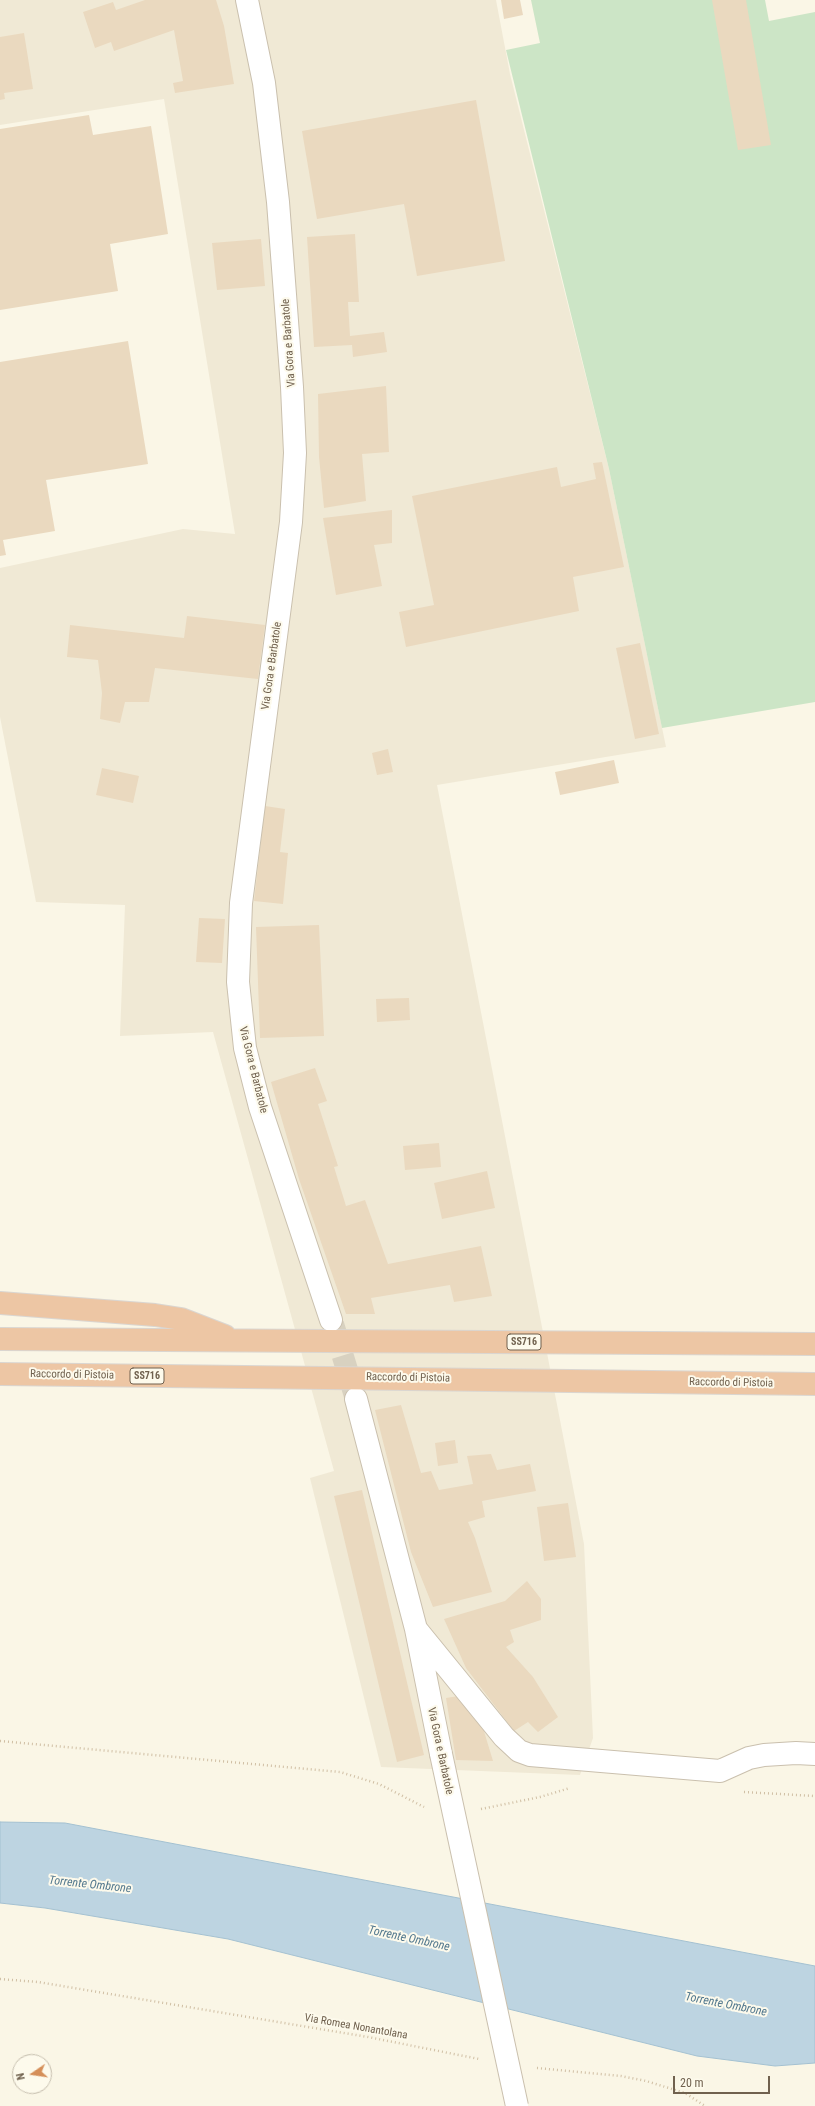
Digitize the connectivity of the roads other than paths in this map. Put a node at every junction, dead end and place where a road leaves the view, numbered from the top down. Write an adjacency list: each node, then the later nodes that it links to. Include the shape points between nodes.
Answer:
1 (247, 0): 3 (street, Via Gora e Barbatole, via 264,83 278,202 295,452 291,522 243,890 238,982 245,1048 260,1107)
2 (0, 1304): 5 (highway, via 181,1319)
3 (332, 1320)
4 (0, 1339): 5 (highway, SS716)
5 (234, 1340): 6 (highway, SS716)
6 (815, 1344)
7 (0, 1374): 8 (highway, Raccordo di Pistoia / SS716)
8 (815, 1384)
9 (356, 1399): 10 (street, Via Gora e Barbatole)
10 (416, 1629): 11 (street, via 504,1737 519,1751 530,1755 720,1770 749,1758 764,1755 796,1752); 12 (street, Via Gora e Barbatole, bridge, via 440,1754)
11 (815, 1754)
12 (518, 2106)

